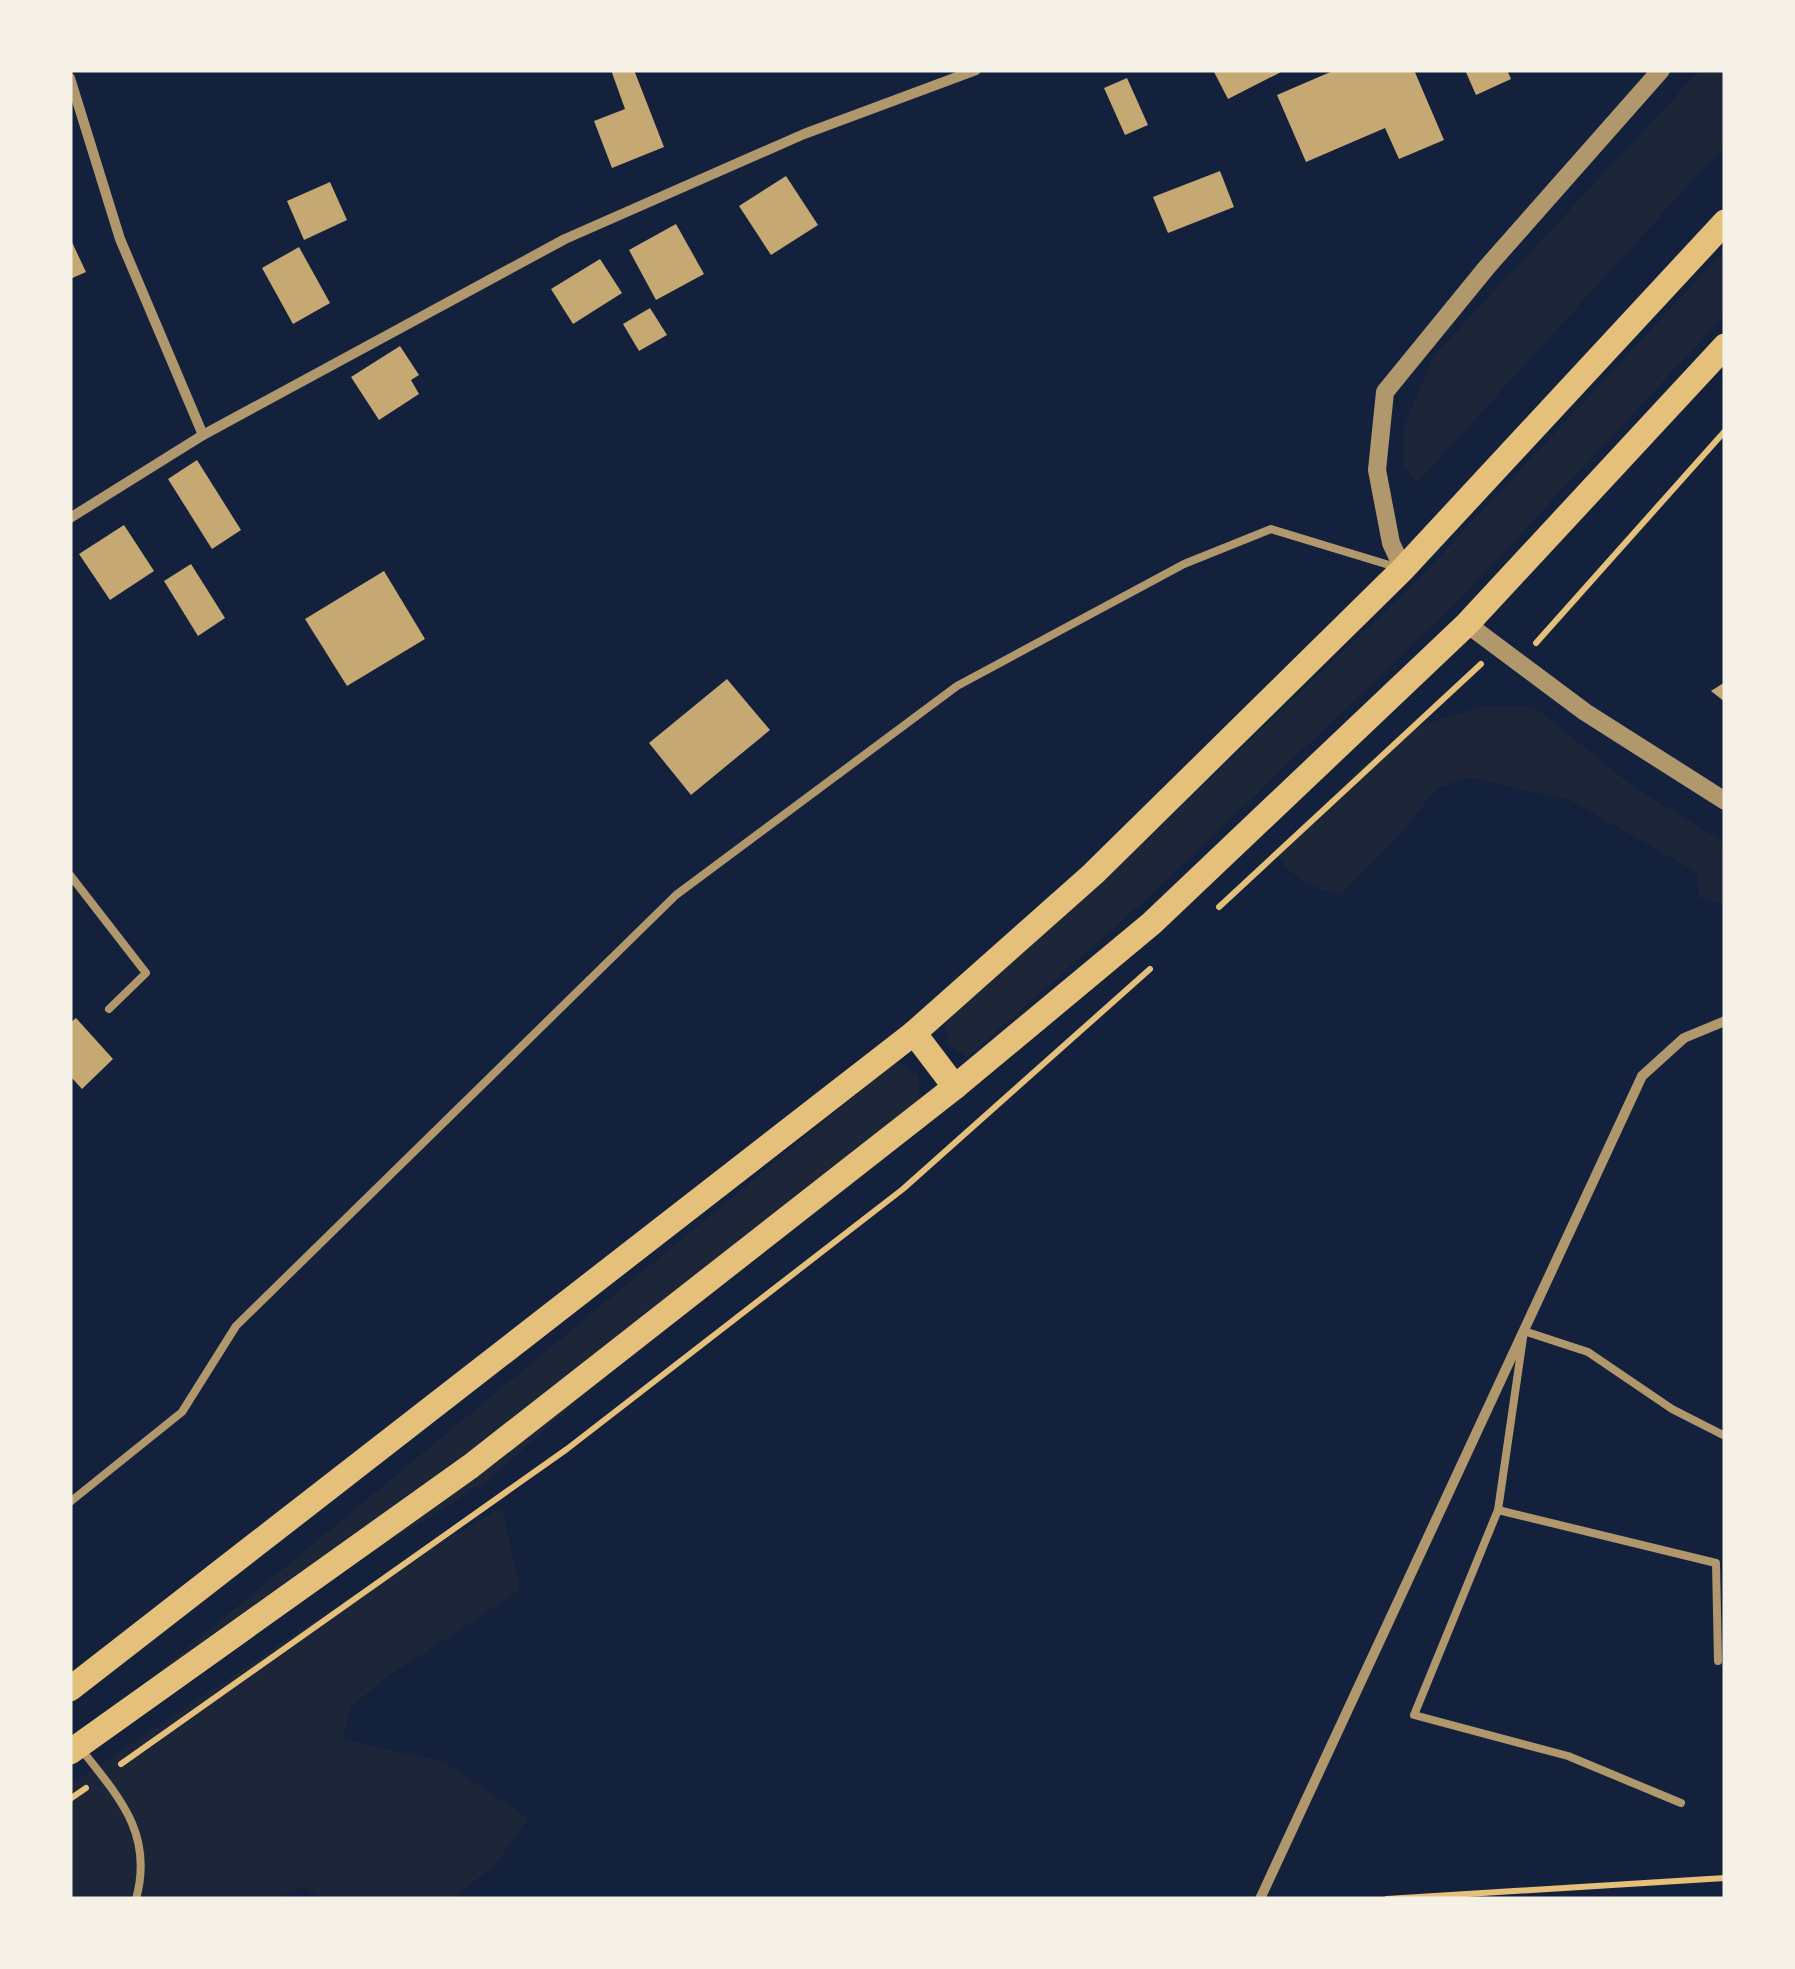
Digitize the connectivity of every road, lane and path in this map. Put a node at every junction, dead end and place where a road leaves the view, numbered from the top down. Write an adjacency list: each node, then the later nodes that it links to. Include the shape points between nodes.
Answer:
1 (976, 70): 7 (street, via 804,134 565,239)
2 (1661, 70): 9 (street, via 1384,392 1378,470 1391,543)
3 (70, 78): 7 (street, via 120,239)
4 (1725, 222): 9 (main road)
5 (1725, 346): 10 (main road)
6 (1725, 432): 11 (path)
7 (203, 435): 8 (street)
8 (70, 518)
9 (1403, 570): 16 (main road, via 1093,874); 20 (lane, via 1272,528 1184,564 957,686 676,895 236,1326 182,1412)
10 (1467, 624): 11 (street); 17 (main road, via 1152,923)
11 (1518, 663): 12 (street)
12 (1725, 802)
13 (70, 875): 14 (lane, via 146,973)
14 (109, 1009)
15 (1725, 1021): 18 (street, via 1684,1038 1642,1076)
16 (914, 1033): 17 (main road); 23 (main road)
17 (955, 1087): 24 (main road, via 471,1466)
18 (1524, 1331): 19 (lane, via 1588,1352); 21 (lane); 28 (street)
19 (1725, 1436)
20 (70, 1502)
21 (1498, 1510): 22 (lane, via 1716,1562); 25 (lane, via 1414,1715 1568,1756)
22 (1718, 1661)
23 (70, 1689)
24 (74, 1749): 27 (lane, via 137,1831 144,1869)
25 (1681, 1803)
26 (1725, 1878): 29 (path)
27 (136, 1899)
28 (1260, 1899)
29 (1387, 1899)

